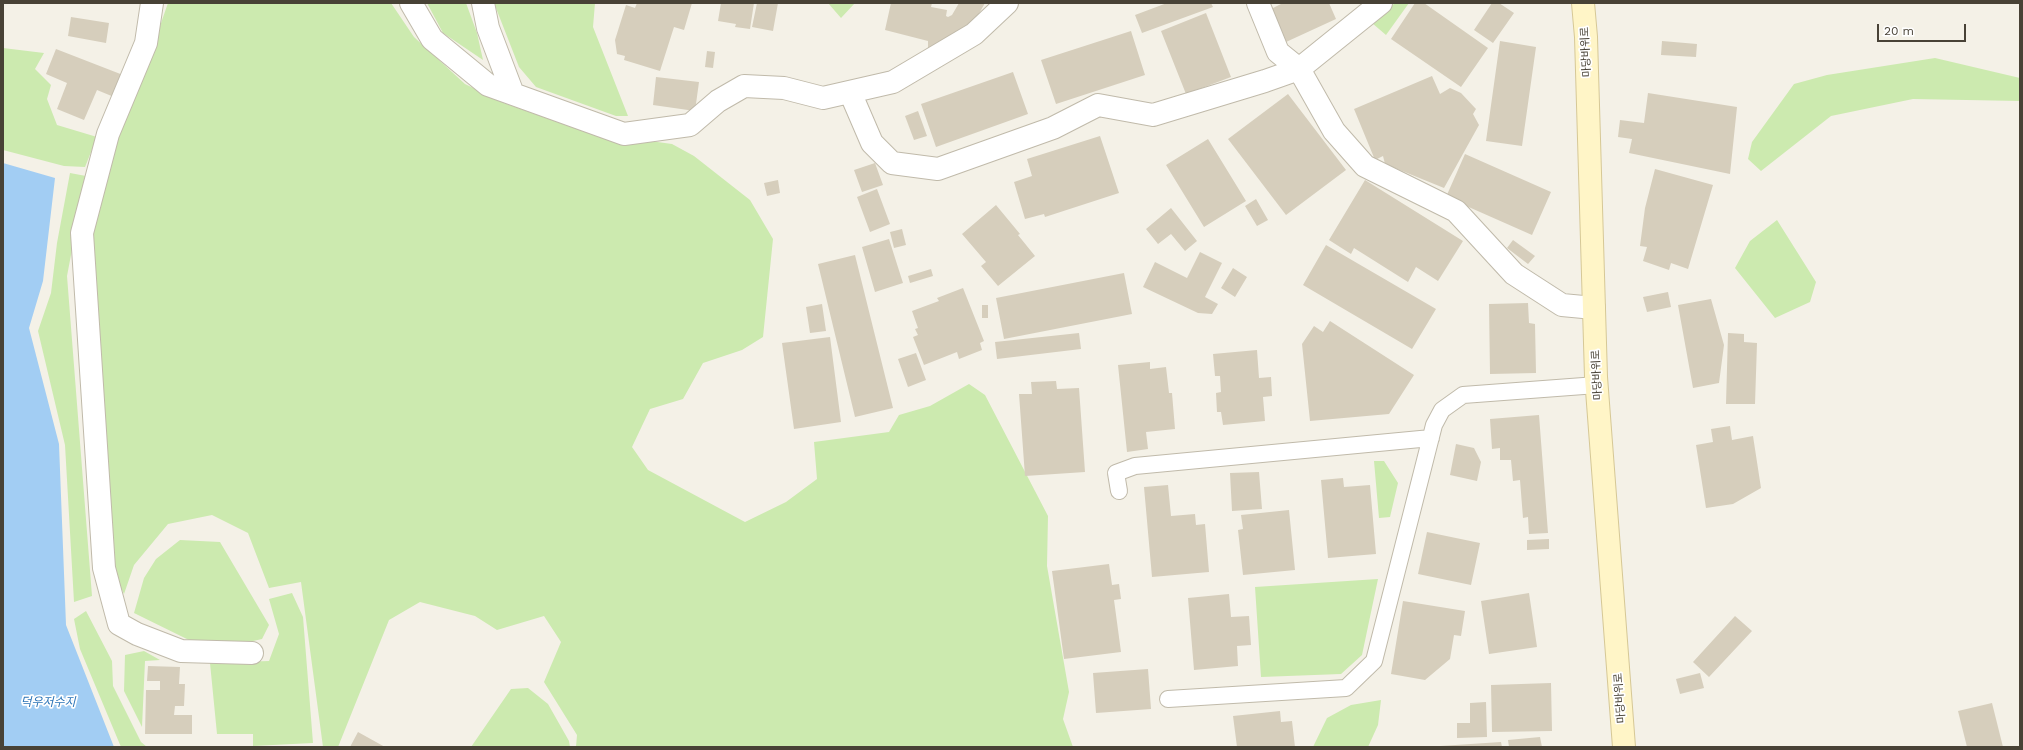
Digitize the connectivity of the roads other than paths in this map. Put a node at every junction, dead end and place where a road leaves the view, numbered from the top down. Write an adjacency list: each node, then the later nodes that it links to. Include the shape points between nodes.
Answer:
1 (152, 3): 15 (street, via 146,43 108,134 82,233 104,568 119,624 131,631 181,651)
2 (411, 3): 10 (street, via 432,39 488,85)
3 (483, 3): 10 (street, via 488,28)
4 (1008, 3): 9 (street, via 974,34 893,82)
5 (1258, 3): 8 (street, via 1278,52)
6 (1381, 3): 8 (street)
7 (1582, 3): 11 (main road, 마당바위로, via 1586,37)
8 (1299, 69): 9 (street, via 1153,115 1098,105 1053,128 938,169 892,163 872,143); 11 (street, via 1334,131 1365,166 1456,211 1514,274 1562,305)
9 (850, 92): 10 (street, via 823,98 784,88 744,86 718,101 690,125 624,134)
10 (513, 94)
11 (1594, 308): 12 (main road, 마당바위로)
12 (1597, 385): 13 (lane, via 1463,395 1442,410); 17 (main road, 마당바위로)
13 (1431, 438): 14 (lane, via 1135,466 1116,472); 16 (lane, via 1374,661 1361,675 1346,688)
14 (1119, 491)
15 (252, 653)
16 (1168, 699)
17 (1624, 747)

